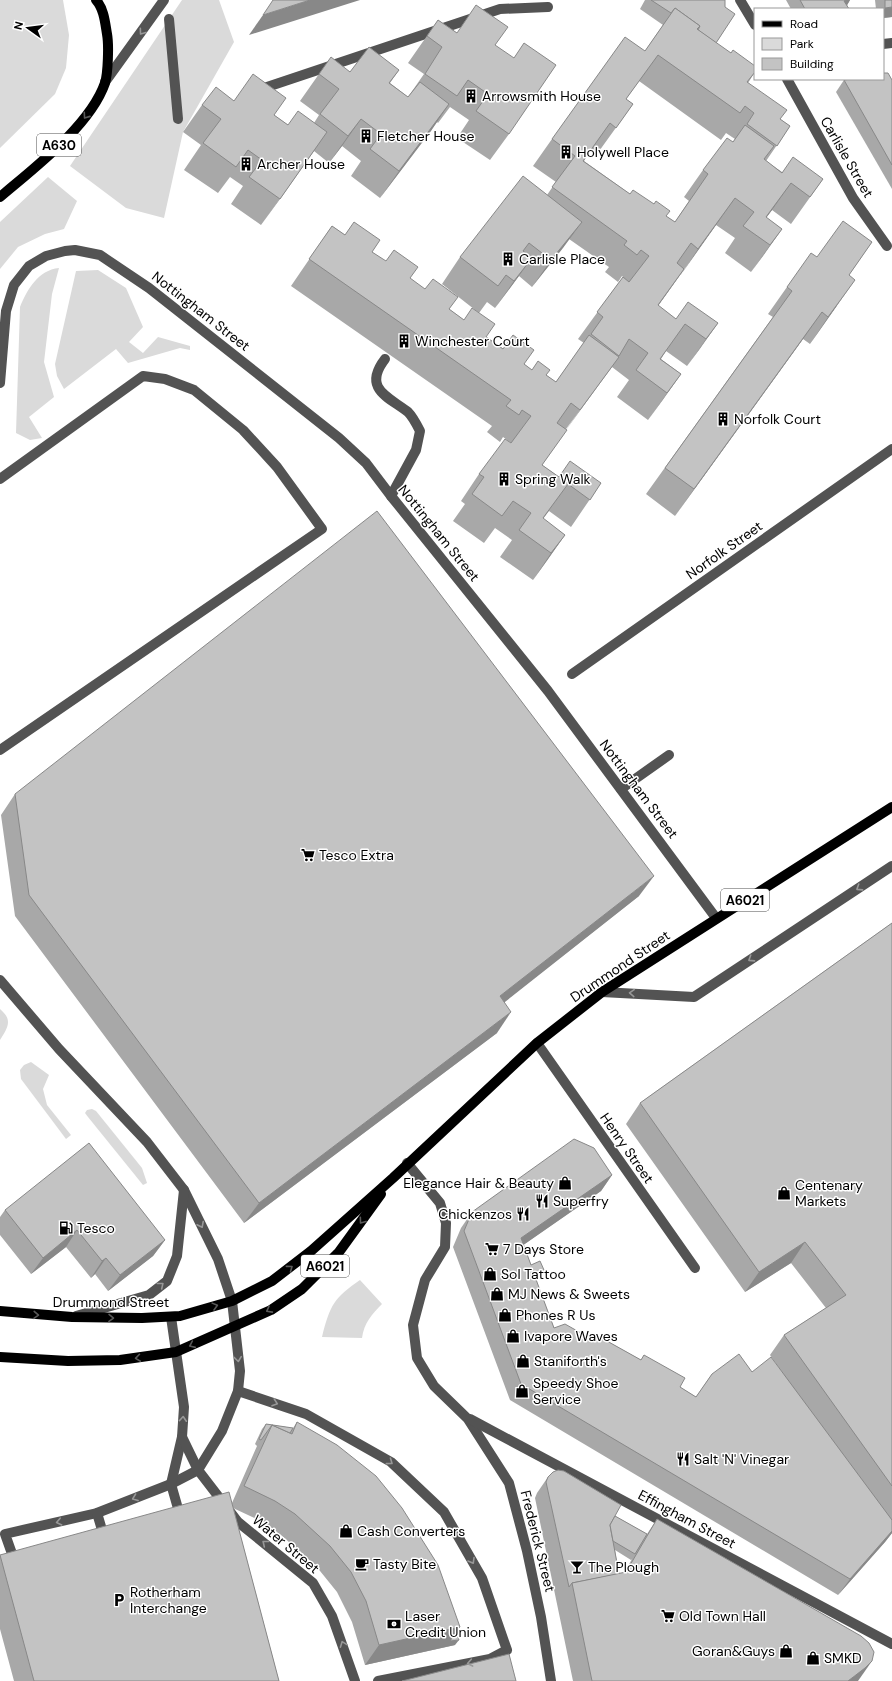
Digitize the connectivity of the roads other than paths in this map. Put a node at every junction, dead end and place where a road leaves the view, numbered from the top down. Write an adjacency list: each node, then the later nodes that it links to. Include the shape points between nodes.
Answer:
1 (96, 0): 8 (main road, A630, via 101,6 108,43)
2 (164, 0): 8 (street, one-way to 8)
3 (740, 0): 6 (street)
4 (548, 7): 9 (street, via 500,9)
5 (170, 19): 10 (street)
6 (754, 23)
7 (787, 80): 12 (street, Carlisle Street, via 853,198)
8 (105, 82): 11 (main road, A630, one-way to 11, via 82,122 38,165)
9 (264, 88)
10 (178, 119)
11 (0, 196)
12 (887, 246)
13 (384, 359): 17 (street, via 379,366 376,380 378,390 410,413 420,431 416,450)
14 (0, 383): 17 (street, Nottingham Street, via 6,311 14,285 29,266 46,256 75,250 100,255 149,288 339,438 366,463)
15 (892, 449): 18 (street, Norfolk Street)
16 (0, 479): 19 (street, via 143,376 165,379 194,390 243,430 277,467 322,529)
17 (391, 496): 21 (street, Nottingham Street, via 541,682)
18 (572, 674)
19 (0, 750)
20 (669, 755): 21 (street)
21 (621, 789): 24 (street, Nottingham Street)
22 (891, 809): 24 (main road, Drummond Street / A6021)
23 (892, 866): 26 (street, one-way to 26, via 694,997)
24 (716, 918): 26 (main road, Drummond Street / A6021)
25 (0, 980): 30 (street, via 147,1142)
26 (602, 992): 27 (main road, Drummond Street / A6021)
27 (537, 1043): 28 (main road, Drummond Street / A6021); 31 (street, Henry Street)
28 (407, 1163): 29 (main road, Drummond Street / A6021); 40 (street, via 440,1203 446,1223 445,1247 425,1280 413,1325 416,1358 434,1386)
29 (393, 1178): 32 (main road, Drummond Street / A6021, one-way to 29, via 272,1281 296,1263); 36 (main road, Drummond Street / A6021, one-way to 36, via 339,1252 302,1289 271,1310)
30 (184, 1190): 32 (street, one-way to 32, via 218,1259); 34 (street, one-way to 30, via 149,1295 167,1281 177,1256)
31 (695, 1268)
32 (232, 1302): 35 (main road, Drummond Street / A6021, one-way to 32); 36 (street)
33 (0, 1311): 34 (main road, Drummond Street / A6021, one-way to 34)
34 (72, 1317): 35 (main road, Drummond Street / A6021, one-way to 35)
35 (171, 1317): 37 (street)
36 (234, 1327): 37 (main road, Drummond Street / A6021, one-way to 37); 39 (street, one-way to 39, via 240,1371)
37 (176, 1352): 38 (main road, Drummond Street / A6021, one-way to 38, via 120,1360); 41 (street, one-way to 37, via 184,1407)
38 (3, 1359)
39 (238, 1391): 42 (street, via 222,1431); 50 (street, one-way to 50, via 306,1414 391,1462 444,1512 482,1578 507,1650 490,1659)
40 (468, 1419): 48 (street, Effingham Street); 51 (street, Frederick Street, via 509,1483 535,1587)
41 (182, 1437): 42 (street, Water Street); 43 (street)
42 (198, 1470): 43 (street); 49 (street, Water Street, one-way to 42, via 332,1616 313,1583 238,1522)
43 (171, 1484): 44 (street, one-way to 44); 45 (street)
44 (97, 1513): 46 (street); 47 (street, one-way to 47, via 5,1534)
45 (184, 1530)
46 (107, 1549)
47 (19, 1575)
48 (892, 1644)
49 (355, 1681)
50 (378, 1681)
51 (551, 1681)

